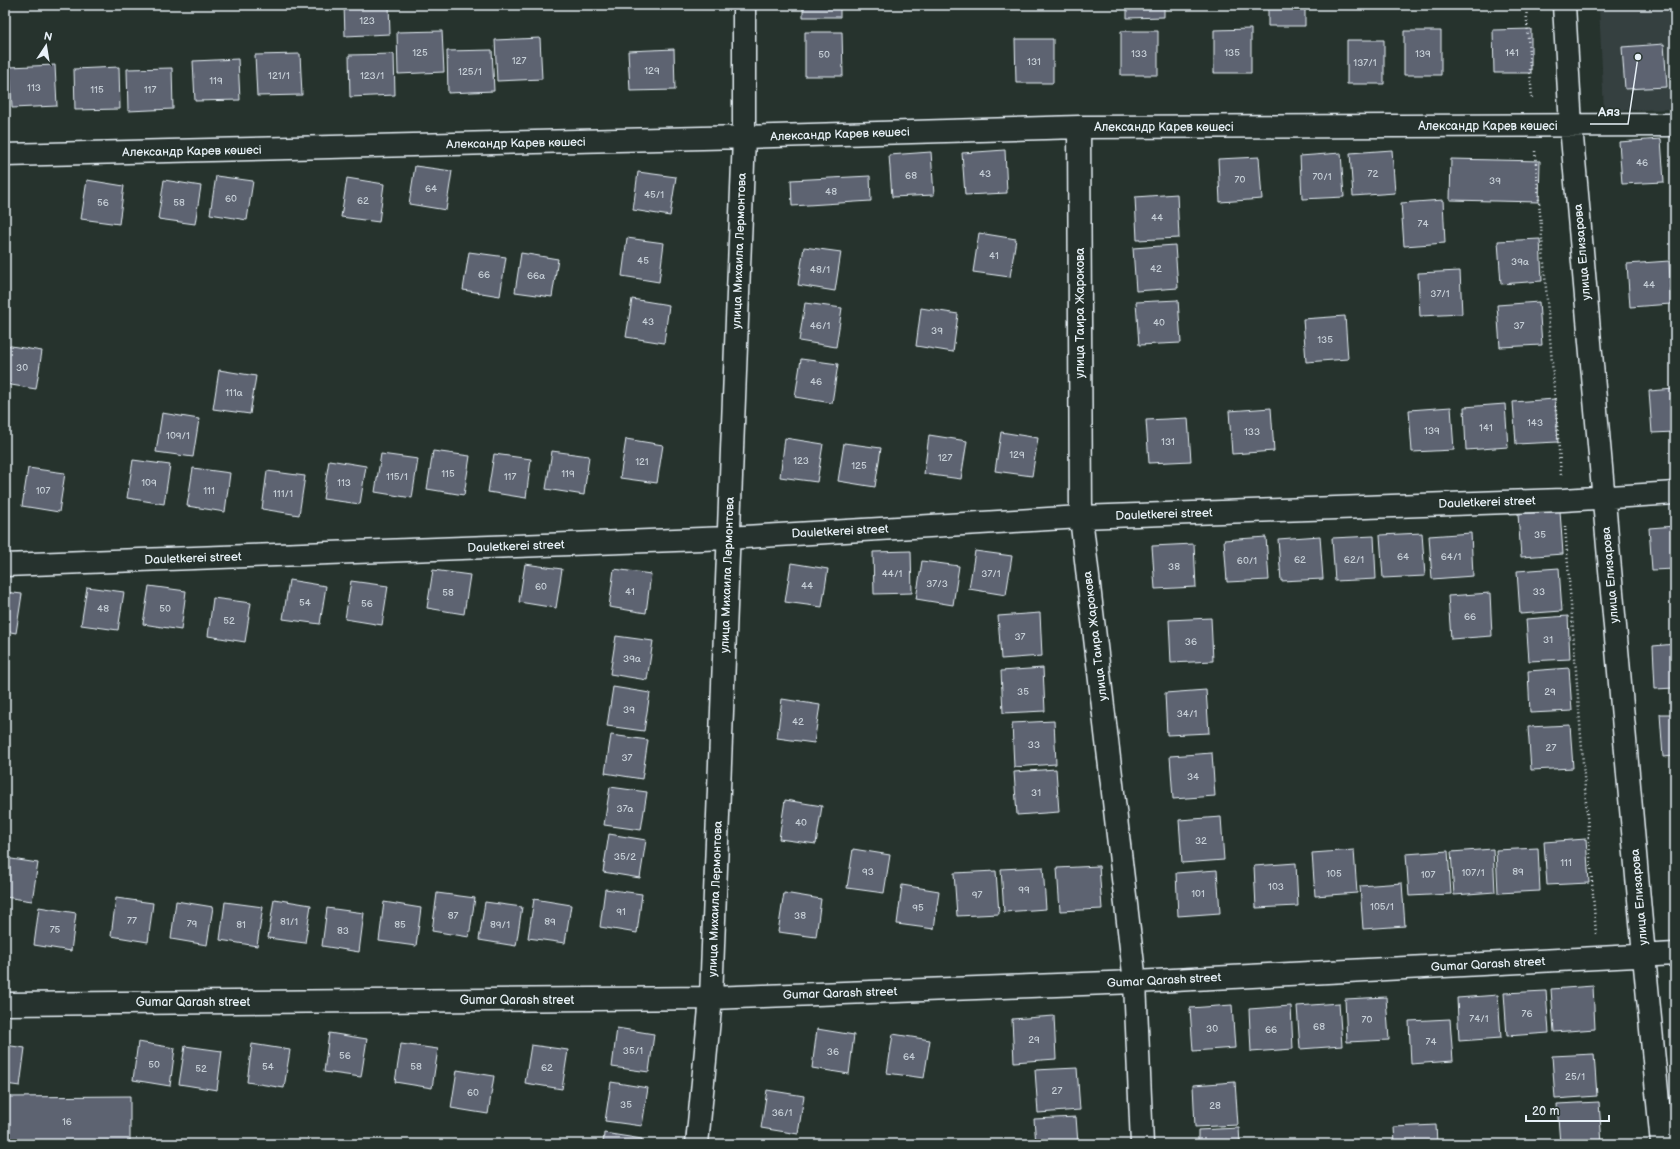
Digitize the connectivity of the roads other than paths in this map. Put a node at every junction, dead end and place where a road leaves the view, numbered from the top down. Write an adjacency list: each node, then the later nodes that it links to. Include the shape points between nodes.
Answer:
1 (744, 5): 6 (street, улица Михаила Лермонтова)
2 (1564, 5): 4 (street, улица Елизарова)
3 (1675, 125): 4 (street, Александр Карев көшесі)
4 (1571, 126): 5 (street, Александр Карев көшесі); 9 (street, улица Елизарова)
5 (1079, 127): 6 (street, Александр Карев көшесі); 10 (street, улица Таира Жарокова)
6 (744, 137): 7 (street, Александр Карев көшесі); 11 (street, улица Михаила Лермонтова)
7 (5, 155)
8 (1675, 493): 9 (street, Dauletkerei street)
9 (1604, 498): 10 (street, Dauletkerei street); 14 (street, улица Елизарова)
10 (1081, 517): 11 (street, Dauletkerei street); 15 (street, улица Таира Жарокова)
11 (728, 538): 12 (street, Dauletkerei street); 16 (street, улица Михаила Лермонтова)
12 (5, 565)
13 (1675, 954): 14 (street, Gumar Qarash street)
14 (1644, 956): 15 (street, Gumar Qarash street); 20 (street, улица Елизарова)
15 (1135, 982): 16 (street, Gumar Qarash street); 19 (street, улица Таира Жарокова)
16 (711, 998): 17 (street, Gumar Qarash street); 18 (street, улица Михаила Лермонтова)
17 (5, 1004)
18 (697, 1144)
19 (1142, 1144)
20 (1662, 1144)

